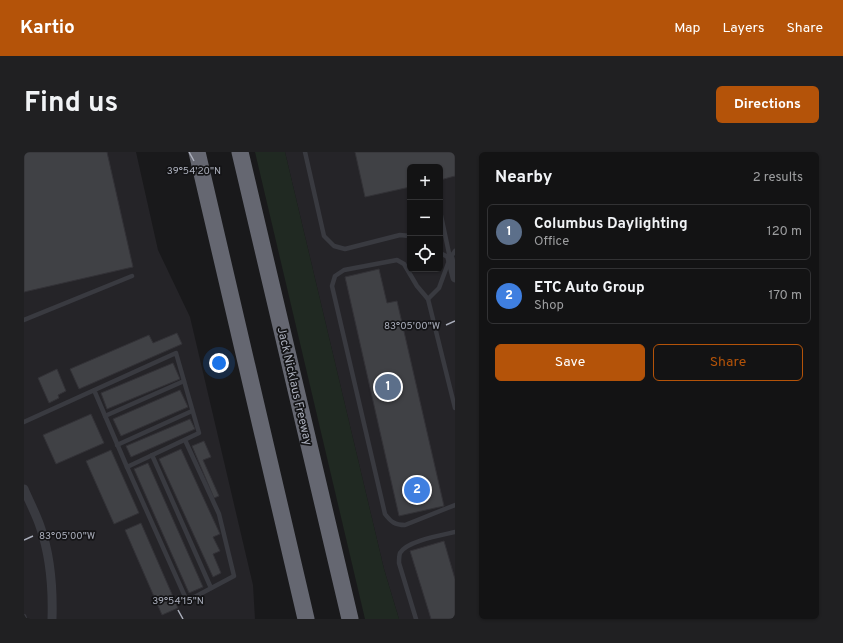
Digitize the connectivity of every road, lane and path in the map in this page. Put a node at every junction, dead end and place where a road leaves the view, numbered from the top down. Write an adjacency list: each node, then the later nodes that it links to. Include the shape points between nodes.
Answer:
1 (198, 152): 22 (highway)
2 (240, 152): 30 (highway, Jack Nicklaus Freeway)
3 (305, 152): 5 (lane, via 324,236 334,246 345,249 400,235)
4 (443, 221): 7 (lane)
5 (407, 236)
6 (443, 253): 7 (lane)
7 (453, 255): 9 (street); 10 (lane, via 440,288)
8 (132, 276): 11 (lane)
9 (455, 278)
10 (428, 299): 14 (lane); 24 (lane, via 404,264 397,260 344,270 335,276 332,286 385,514 397,525 405,525)
11 (24, 320)
12 (184, 380): 13 (lane, via 176,353); 15 (lane); 16 (lane)
13 (94, 390): 16 (lane); 17 (lane)
14 (455, 408)
15 (192, 411): 18 (lane, via 199,433); 19 (lane)
16 (105, 416): 19 (lane)
17 (24, 422)
18 (185, 440): 20 (lane); 26 (lane, via 219,514 234,576)
19 (117, 445): 21 (lane)
20 (152, 456): 21 (lane); 26 (lane)
21 (127, 467): 26 (lane, via 187,601)
22 (271, 474): 28 (highway); 29 (highway)
23 (24, 489): 27 (street, via 46,545 53,590)
24 (455, 505)
25 (455, 532): 31 (lane, via 414,543 400,553 399,563)
26 (211, 588)
27 (52, 619)
28 (295, 619)
29 (306, 619)
30 (350, 619)
31 (416, 619)

